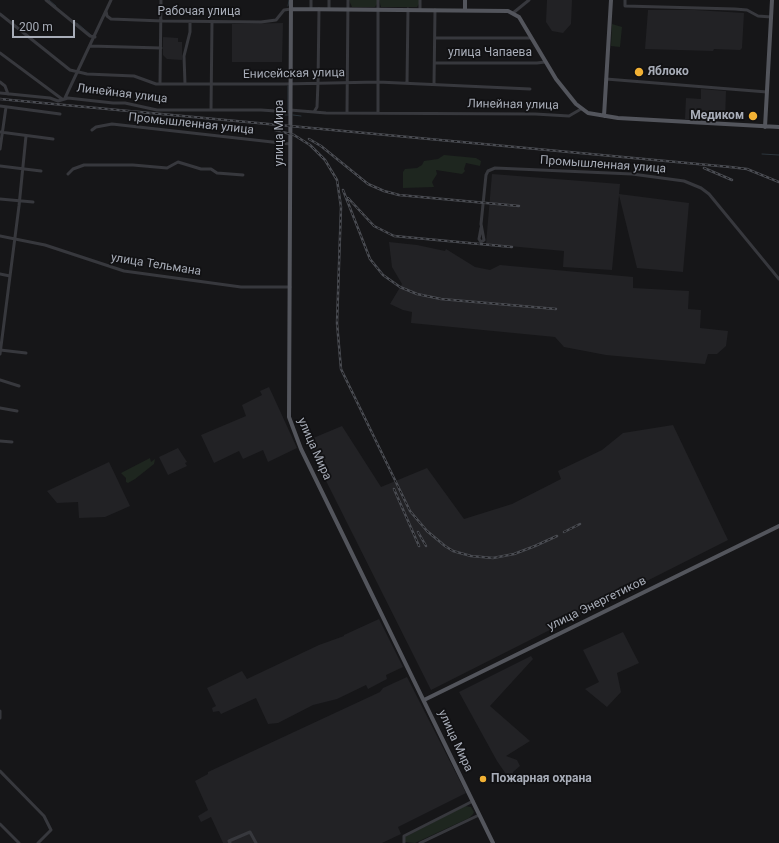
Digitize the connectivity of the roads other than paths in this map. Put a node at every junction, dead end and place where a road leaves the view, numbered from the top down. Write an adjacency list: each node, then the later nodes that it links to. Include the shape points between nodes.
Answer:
1 (46, 0): 32 (street, via 90,36)
2 (111, 0): 25 (street)
3 (161, 0): 29 (street)
4 (291, 0): 15 (main road, улица Мира)
5 (311, 0): 16 (street)
6 (329, 0): 18 (street)
7 (348, 0): 19 (street)
8 (378, 0): 20 (street)
9 (420, 0): 22 (street)
10 (465, 0): 24 (main road)
11 (529, 0): 26 (street)
12 (611, 0): 41 (main road)
13 (625, 0): 28 (street, via 625,6 735,9)
14 (772, 0): 28 (main road)
15 (291, 9): 16 (main road); 31 (street, Рабочая улица, via 283,8 278,19 273,21); 50 (main road, улица Мира)
16 (311, 9): 17 (main road)
17 (319, 9): 18 (main road); 44 (street)
18 (329, 9): 19 (main road)
19 (348, 9): 20 (main road); 45 (street)
20 (378, 9): 21 (main road); 43 (street)
21 (408, 9): 22 (main road); 46 (street)
22 (420, 9): 23 (main road)
23 (435, 9): 24 (main road); 33 (street)
24 (465, 9): 26 (main road, via 502,10)
25 (106, 11): 29 (street, Рабочая улица, via 111,19); 32 (street)
26 (513, 13): 34 (main road, улица Чапаева, via 522,21)
27 (0, 14): 40 (street, via 70,70)
28 (771, 17): 53 (main road)
29 (161, 20): 30 (street, Рабочая улица); 36 (street)
30 (190, 22): 31 (street, Рабочая улица); 48 (street, via 184,56)
31 (212, 22): 49 (street)
32 (95, 37): 35 (street)
33 (435, 38): 34 (street, улица Чапаева); 39 (street)
34 (531, 38): 38 (main road, улица Чапаева)
35 (90, 46): 36 (street); 40 (street)
36 (161, 48): 47 (street)
37 (0, 53): 56 (street)
38 (545, 62): 39 (street, улица Чапаева); 59 (main road, улица Чапаева)
39 (435, 63): 51 (street)
40 (78, 73): 47 (street, Енисейская улица, via 134,76); 56 (street)
41 (606, 78): 53 (street); 66 (main road)
42 (0, 82): 55 (street)
43 (378, 82): 45 (street, Енисейская улица); 46 (street, Енисейская улица); 64 (street)
44 (318, 83): 45 (street, Енисейская улица); 50 (street, Енисейская улица); 62 (street, via 317,107)
45 (348, 83): 63 (street)
46 (408, 83): 51 (street, Енисейская улица)
47 (160, 84): 48 (street, Енисейская улица)
48 (185, 84): 49 (street, Енисейская улица)
49 (211, 84): 50 (street, Енисейская улица); 60 (street)
50 (290, 84): 61 (main road, улица Мира)
51 (434, 84): 52 (street, Енисейская улица)
52 (530, 89)
53 (767, 92): 67 (main road)
54 (0, 93): 55 (street, Линейная улица)
55 (8, 94): 56 (street, Линейная улица, via 50,98 54,101)
56 (64, 99): 60 (street, Линейная улица, via 125,103 156,110)
57 (0, 106): 58 (street)
58 (6, 107): 65 (street); 70 (street)
59 (581, 109): 64 (street, Линейная улица, via 569,116); 66 (main road)
60 (211, 110): 61 (street, Линейная улица)
61 (290, 111): 62 (street, Линейная улица); 73 (main road, улица Мира)
62 (314, 112): 63 (street, Линейная улица)
63 (347, 113): 64 (street, Линейная улица)
64 (378, 113)
65 (60, 114)
66 (604, 116): 67 (main road)
67 (765, 126): 68 (main road)
68 (779, 127)
69 (92, 130): 73 (street, Промышленная улица, via 112,124)
70 (1, 133): 71 (street); 74 (street)
71 (26, 136): 72 (street); 76 (street)
72 (53, 139)
73 (290, 144): 89 (main road, улица Мира)
74 (0, 149)
75 (0, 166): 76 (street)
76 (23, 168): 77 (street); 81 (street)
77 (41, 171)
78 (68, 174): 79 (street, via 84,165 167,168 178,162 200,169 211,169 217,173)
79 (243, 175)
80 (0, 199): 81 (street)
81 (19, 201): 82 (street); 85 (street)
82 (33, 202)
83 (481, 228): 88 (street, Промышленная улица, via 486,175 495,168 632,174 684,181 709,194)
84 (0, 236): 85 (street, улица Тельмана)
85 (15, 239): 87 (street); 89 (street, улица Тельмана, via 45,245 124,271 241,287)
86 (0, 274): 87 (street)
87 (10, 276): 91 (street)
88 (779, 279)
89 (290, 287): 101 (main road, улица Мира, via 288,415 291,427)
90 (0, 315): 91 (street)
91 (5, 316): 92 (street)
92 (0, 351): 93 (street)
93 (26, 353)
94 (0, 380): 95 (street)
95 (19, 386)
96 (0, 408): 97 (street)
97 (17, 411)
98 (0, 441): 99 (street)
99 (12, 442)
100 (779, 526): 101 (main road, улица Энергетиков)
101 (424, 700): 105 (main road, улица Мира)
102 (0, 711): 103 (street)
103 (0, 718)
104 (0, 771): 109 (street, via 42,812 50,830)
105 (472, 801): 106 (main road, улица Мира); 112 (street, via 404,836)
106 (479, 814): 113 (street); 114 (main road, улица Мира)
107 (0, 824): 108 (street)
108 (19, 843)
109 (38, 843)
110 (230, 843): 111 (street, via 229,840 250,832)
111 (256, 843)
112 (404, 843)
113 (420, 843)
114 (493, 843)

